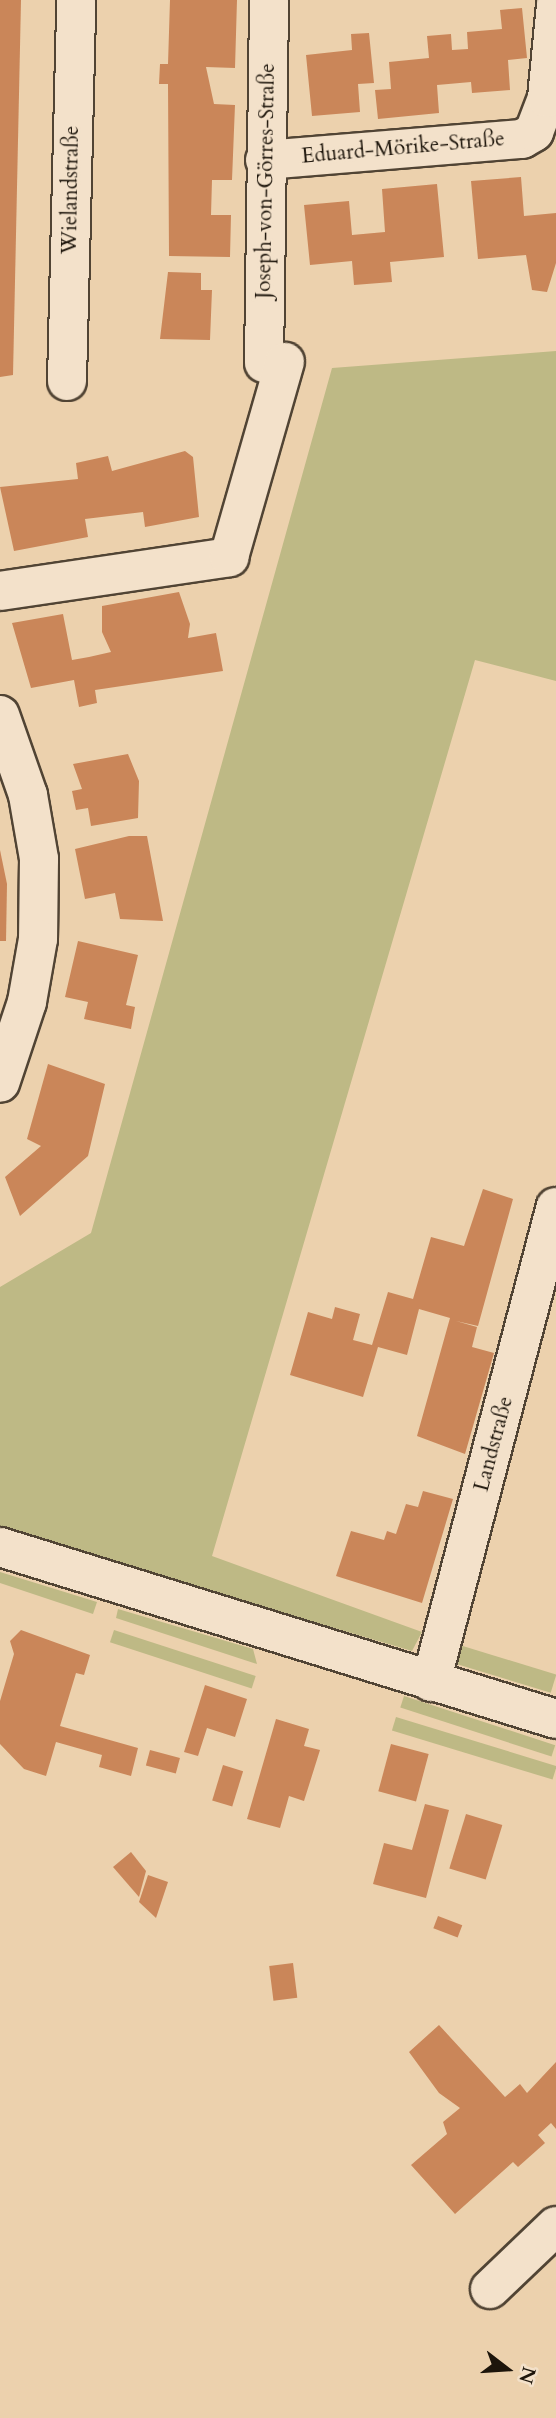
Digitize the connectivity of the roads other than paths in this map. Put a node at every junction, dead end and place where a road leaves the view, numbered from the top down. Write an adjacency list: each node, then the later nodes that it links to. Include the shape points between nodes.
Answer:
1 (76, 0): 5 (street, Wielandstraße)
2 (269, 0): 4 (street, Joseph-von-Görres-Straße)
3 (556, 5): 4 (street, Eduard-Mörike-Straße, via 547,98 528,135)
4 (265, 160): 6 (street, Joseph-von-Görres-Straße, via 274,362 229,557)
5 (67, 381)
6 (0, 592)
7 (0, 715): 8 (street, via 28,796 39,873 38,939 27,1002)
8 (0, 1083)
9 (556, 1207): 11 (street, Landstraße)
10 (0, 1547): 11 (street)
11 (431, 1682): 12 (street)
12 (556, 1720)
13 (556, 2226): 14 (street)
14 (490, 2289)

